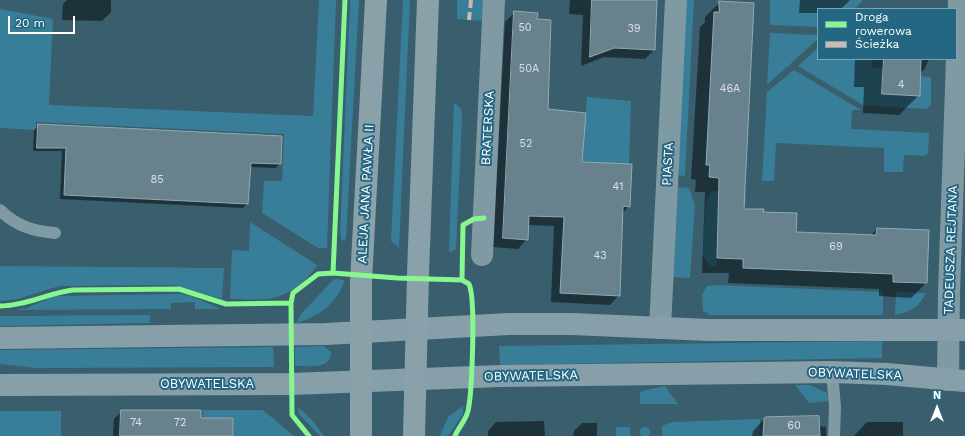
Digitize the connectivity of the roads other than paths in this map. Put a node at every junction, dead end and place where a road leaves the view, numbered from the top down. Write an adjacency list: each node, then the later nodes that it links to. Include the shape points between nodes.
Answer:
1 (376, 0): 13 (main road, ALEJA JANA PAWŁA II, via 363,240)
2 (428, 0): 10 (main road)
3 (494, 0): 9 (street, BRATERSKA)
4 (676, 0): 11 (street, PIASTA)
5 (960, 0): 6 (street, TADEUSZA REJTANA)
6 (961, 86): 12 (street, TADEUSZA REJTANA)
7 (0, 210): 8 (lane, via 24,228)
8 (55, 233)
9 (482, 255)
10 (416, 328): 11 (main road, via 572,324); 13 (main road); 16 (main road)
11 (660, 328): 12 (main road)
12 (957, 330): 18 (street, TADEUSZA REJTANA)
13 (361, 332): 14 (main road); 17 (main road, ALEJA JANA PAWŁA II)
14 (0, 338)
15 (832, 372): 16 (main road, OBYWATELSKA); 18 (main road, OBYWATELSKA); 22 (lane)
16 (416, 379): 17 (main road, OBYWATELSKA); 21 (main road)
17 (361, 380): 19 (main road, OBYWATELSKA, via 292,384); 20 (main road, ALEJA JANA PAWŁA II)
18 (957, 381)
19 (0, 385)
20 (361, 436)
21 (414, 436)
22 (834, 436)

